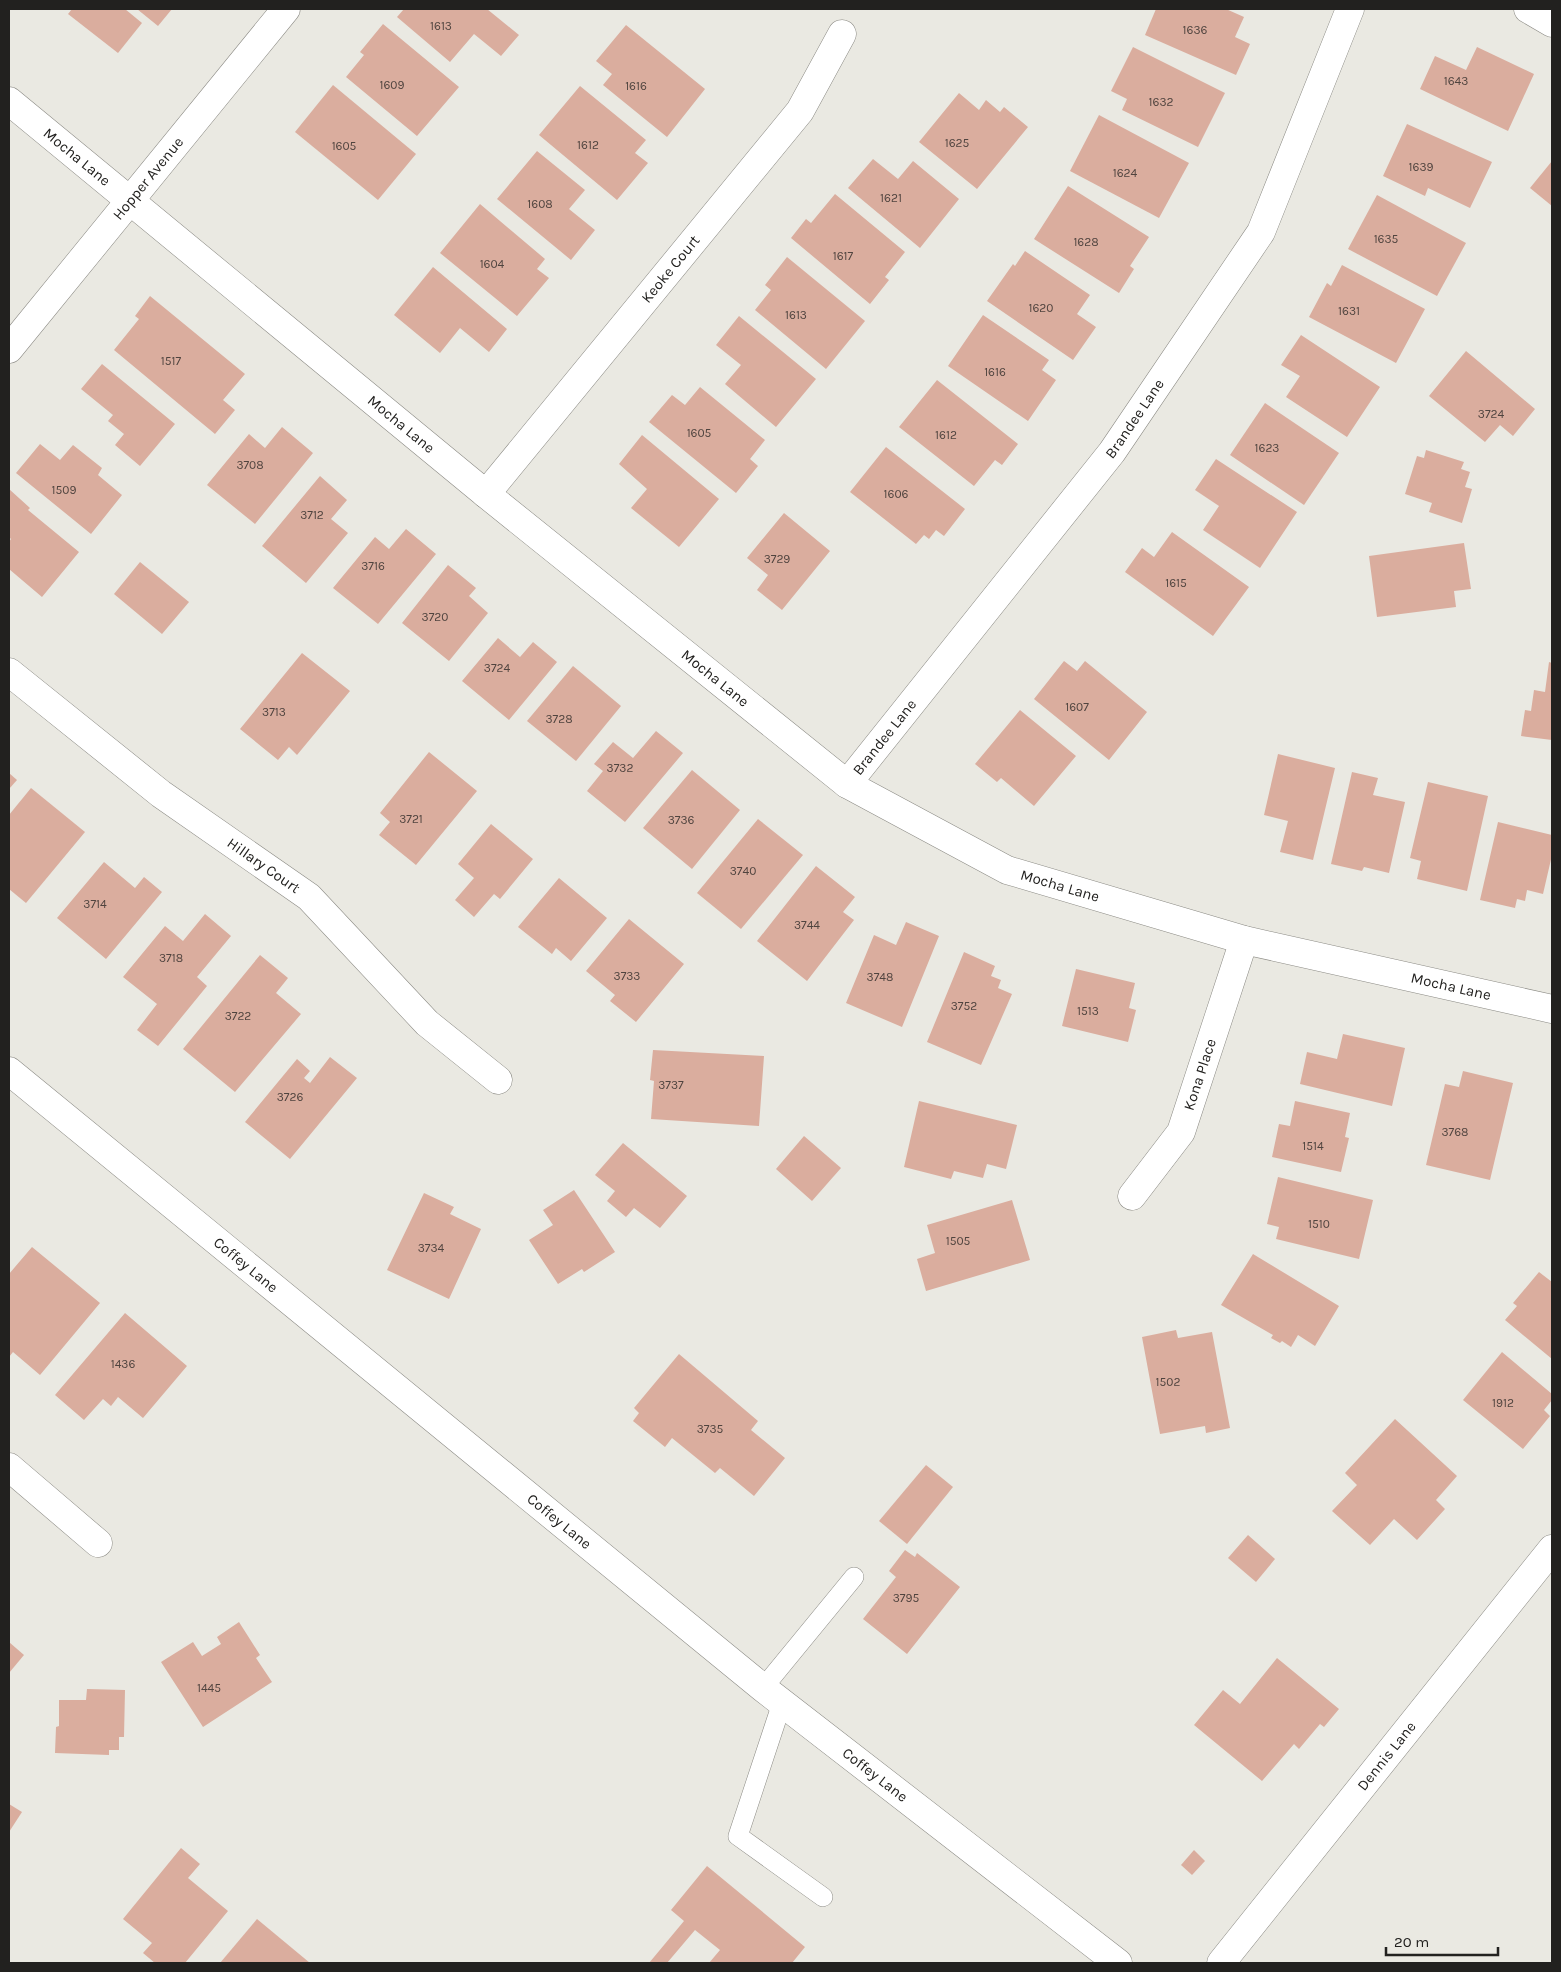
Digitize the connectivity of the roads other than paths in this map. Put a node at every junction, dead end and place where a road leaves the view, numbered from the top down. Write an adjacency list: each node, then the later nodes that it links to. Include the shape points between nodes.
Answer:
1 (286, 9): 7 (street, Hopper Avenue)
2 (1350, 9): 11 (street, Brandee Lane, via 1260,232 1112,452)
3 (1528, 9): 4 (street)
4 (1552, 24)
5 (842, 34): 9 (street, Keoke Court, via 800,111)
6 (9, 101): 7 (street, Mocha Lane)
7 (130, 199): 8 (street, Hopper Avenue); 9 (street, Mocha Lane)
8 (9, 349)
9 (486, 494): 11 (street, Mocha Lane)
10 (9, 672): 15 (street, Hillary Court, via 161,794 309,897 427,1023)
11 (847, 784): 12 (street, Mocha Lane, via 1007,870)
12 (1244, 940): 13 (street, Mocha Lane); 16 (street, Kona Place, via 1181,1132)
13 (1552, 1009)
14 (9, 1071): 21 (street, Coffey Lane)
15 (498, 1080)
16 (1132, 1196)
17 (9, 1467): 18 (street)
18 (98, 1543)
19 (1552, 1549): 24 (street, Dennis Lane)
20 (854, 1577): 21 (lane)
21 (772, 1695): 22 (lane, via 738,1836); 23 (street, Coffey Lane)
22 (823, 1896)
23 (1118, 1963)
24 (1221, 1963)

